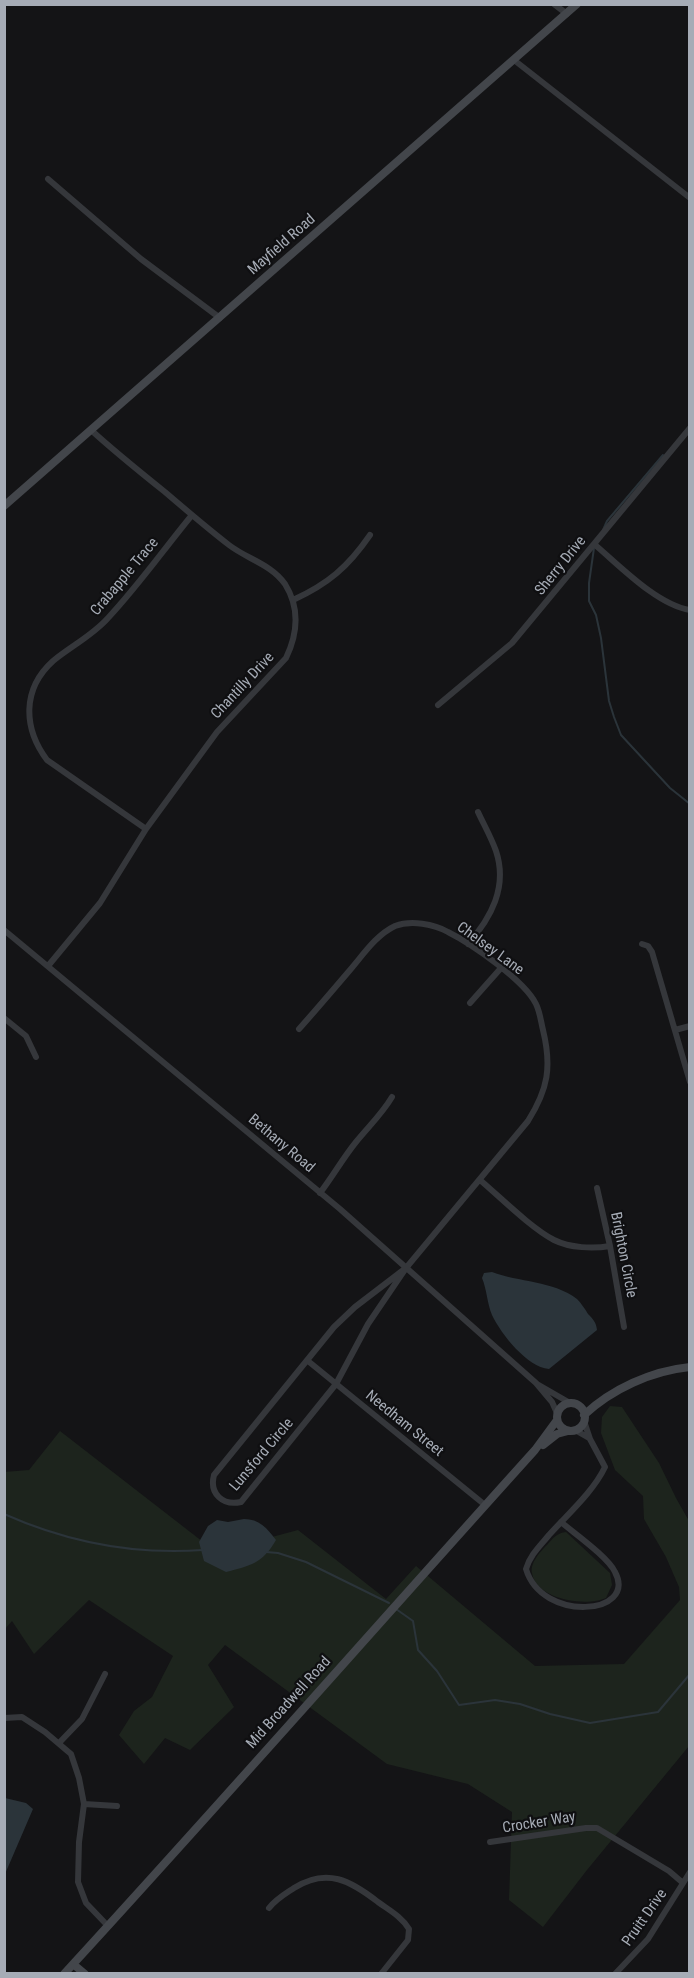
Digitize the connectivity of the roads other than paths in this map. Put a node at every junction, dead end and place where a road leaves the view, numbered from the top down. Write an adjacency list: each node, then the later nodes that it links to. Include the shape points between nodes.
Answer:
1 (554, 4): 3 (street)
2 (578, 4): 3 (street, Mayfield Road)
3 (567, 14): 4 (street, Mayfield Road)
4 (514, 60): 6 (street); 7 (street, Mayfield Road)
5 (48, 179): 7 (street, via 141,259)
6 (690, 198)
7 (220, 318): 9 (street, Mayfield Road)
8 (690, 428): 13 (street, Sherry Drive)
9 (91, 430): 10 (street, Mayfield Road); 11 (street, Chantilly Drive)
10 (4, 506)
11 (192, 515): 14 (street, Chantilly Drive, via 231,547 273,571); 18 (street, Crabapple Trace, via 107,619 45,669 29,703 31,734 47,760)
12 (370, 535): 14 (street, via 337,575)
13 (594, 544): 15 (street, via 655,595); 16 (street, Sherry Drive, via 512,643)
14 (293, 600): 18 (street, Chantilly Drive, via 296,630 286,658 217,732)
15 (690, 610)
16 (438, 705)
17 (478, 812): 20 (street, via 496,852 499,879 488,920)
18 (146, 829): 22 (street, Chantilly Drive, via 100,903)
19 (4, 930): 22 (street, Bethany Road)
20 (468, 944): 23 (street, Chelsey Lane); 27 (street, Chelsey Lane, via 430,925 394,927 372,943)
21 (642, 944): 28 (street, via 652,952)
22 (48, 966): 34 (street, Bethany Road)
23 (501, 968): 24 (street); 32 (street, Chelsey Lane, via 528,992 536,1005 549,1067 533,1112)
24 (470, 1003)
25 (4, 1018): 29 (street, via 26,1036)
26 (690, 1026): 28 (street)
27 (298, 1029)
28 (675, 1030): 30 (street)
29 (36, 1057)
30 (690, 1082)
31 (392, 1097): 34 (street)
32 (480, 1180): 35 (street, via 555,1240 597,1248); 36 (street, Chelsey Lane)
33 (597, 1188): 35 (street, Brighton Circle)
34 (320, 1193): 36 (street, Bethany Road)
35 (610, 1246): 37 (street, Brighton Circle)
36 (406, 1268): 38 (street, Lunsford Circle, via 355,1307); 40 (street, Bethany Road); 41 (street, Lunsford Circle, via 367,1325)
37 (624, 1328)
38 (308, 1361): 41 (street, Needham Street); 41 (street, Lunsford Circle, via 214,1475 216,1495 223,1501 241,1502)
39 (690, 1367): 42 (street, via 646,1378)
40 (536, 1383): 43 (street, Bethany Road); 44 (street, Bethany Road, via 552,1402)
41 (336, 1384): 49 (street, Needham Street)
42 (609, 1395): 43 (street); 45 (street)
43 (574, 1404): 44 (street, via 563,1406); 45 (street, via 583,1410)
44 (557, 1416): 46 (street, via 560,1426); 48 (street, Mid Broadwell Road)
45 (584, 1418): 46 (street, via 580,1427); 47 (street)
46 (571, 1430): 47 (street); 48 (street, Mid Broadwell Road, via 557,1434)
47 (590, 1439): 50 (street, via 605,1467)
48 (535, 1450): 49 (street, Mid Broadwell Road)
49 (485, 1505): 60 (street, Mid Broadwell Road)
50 (561, 1522): 50 (street, via 531,1556 526,1569 532,1584 556,1603 604,1605 614,1595 616,1572)
51 (105, 1674): 53 (street, via 82,1719)
52 (4, 1718): 53 (street, via 22,1717)
53 (59, 1743): 54 (street, via 70,1754)
54 (84, 1804): 55 (street); 60 (street, via 78,1882 86,1903)
55 (117, 1806)
56 (490, 1842): 58 (street, Crocker Way, via 597,1828 659,1864)
57 (690, 1872): 58 (street, Pruitt Drive)
58 (683, 1883): 65 (street, Pruitt Drive, via 648,1939)
59 (269, 1908): 64 (street, via 275,1900 309,1880 335,1878 355,1885 403,1920 409,1929 408,1940)
60 (108, 1926): 61 (street, Mid Broadwell Road)
61 (73, 1964): 62 (street, Mid Broadwell Road); 63 (street)
62 (64, 1974)
63 (85, 1974)
64 (381, 1974)
65 (615, 1974)

